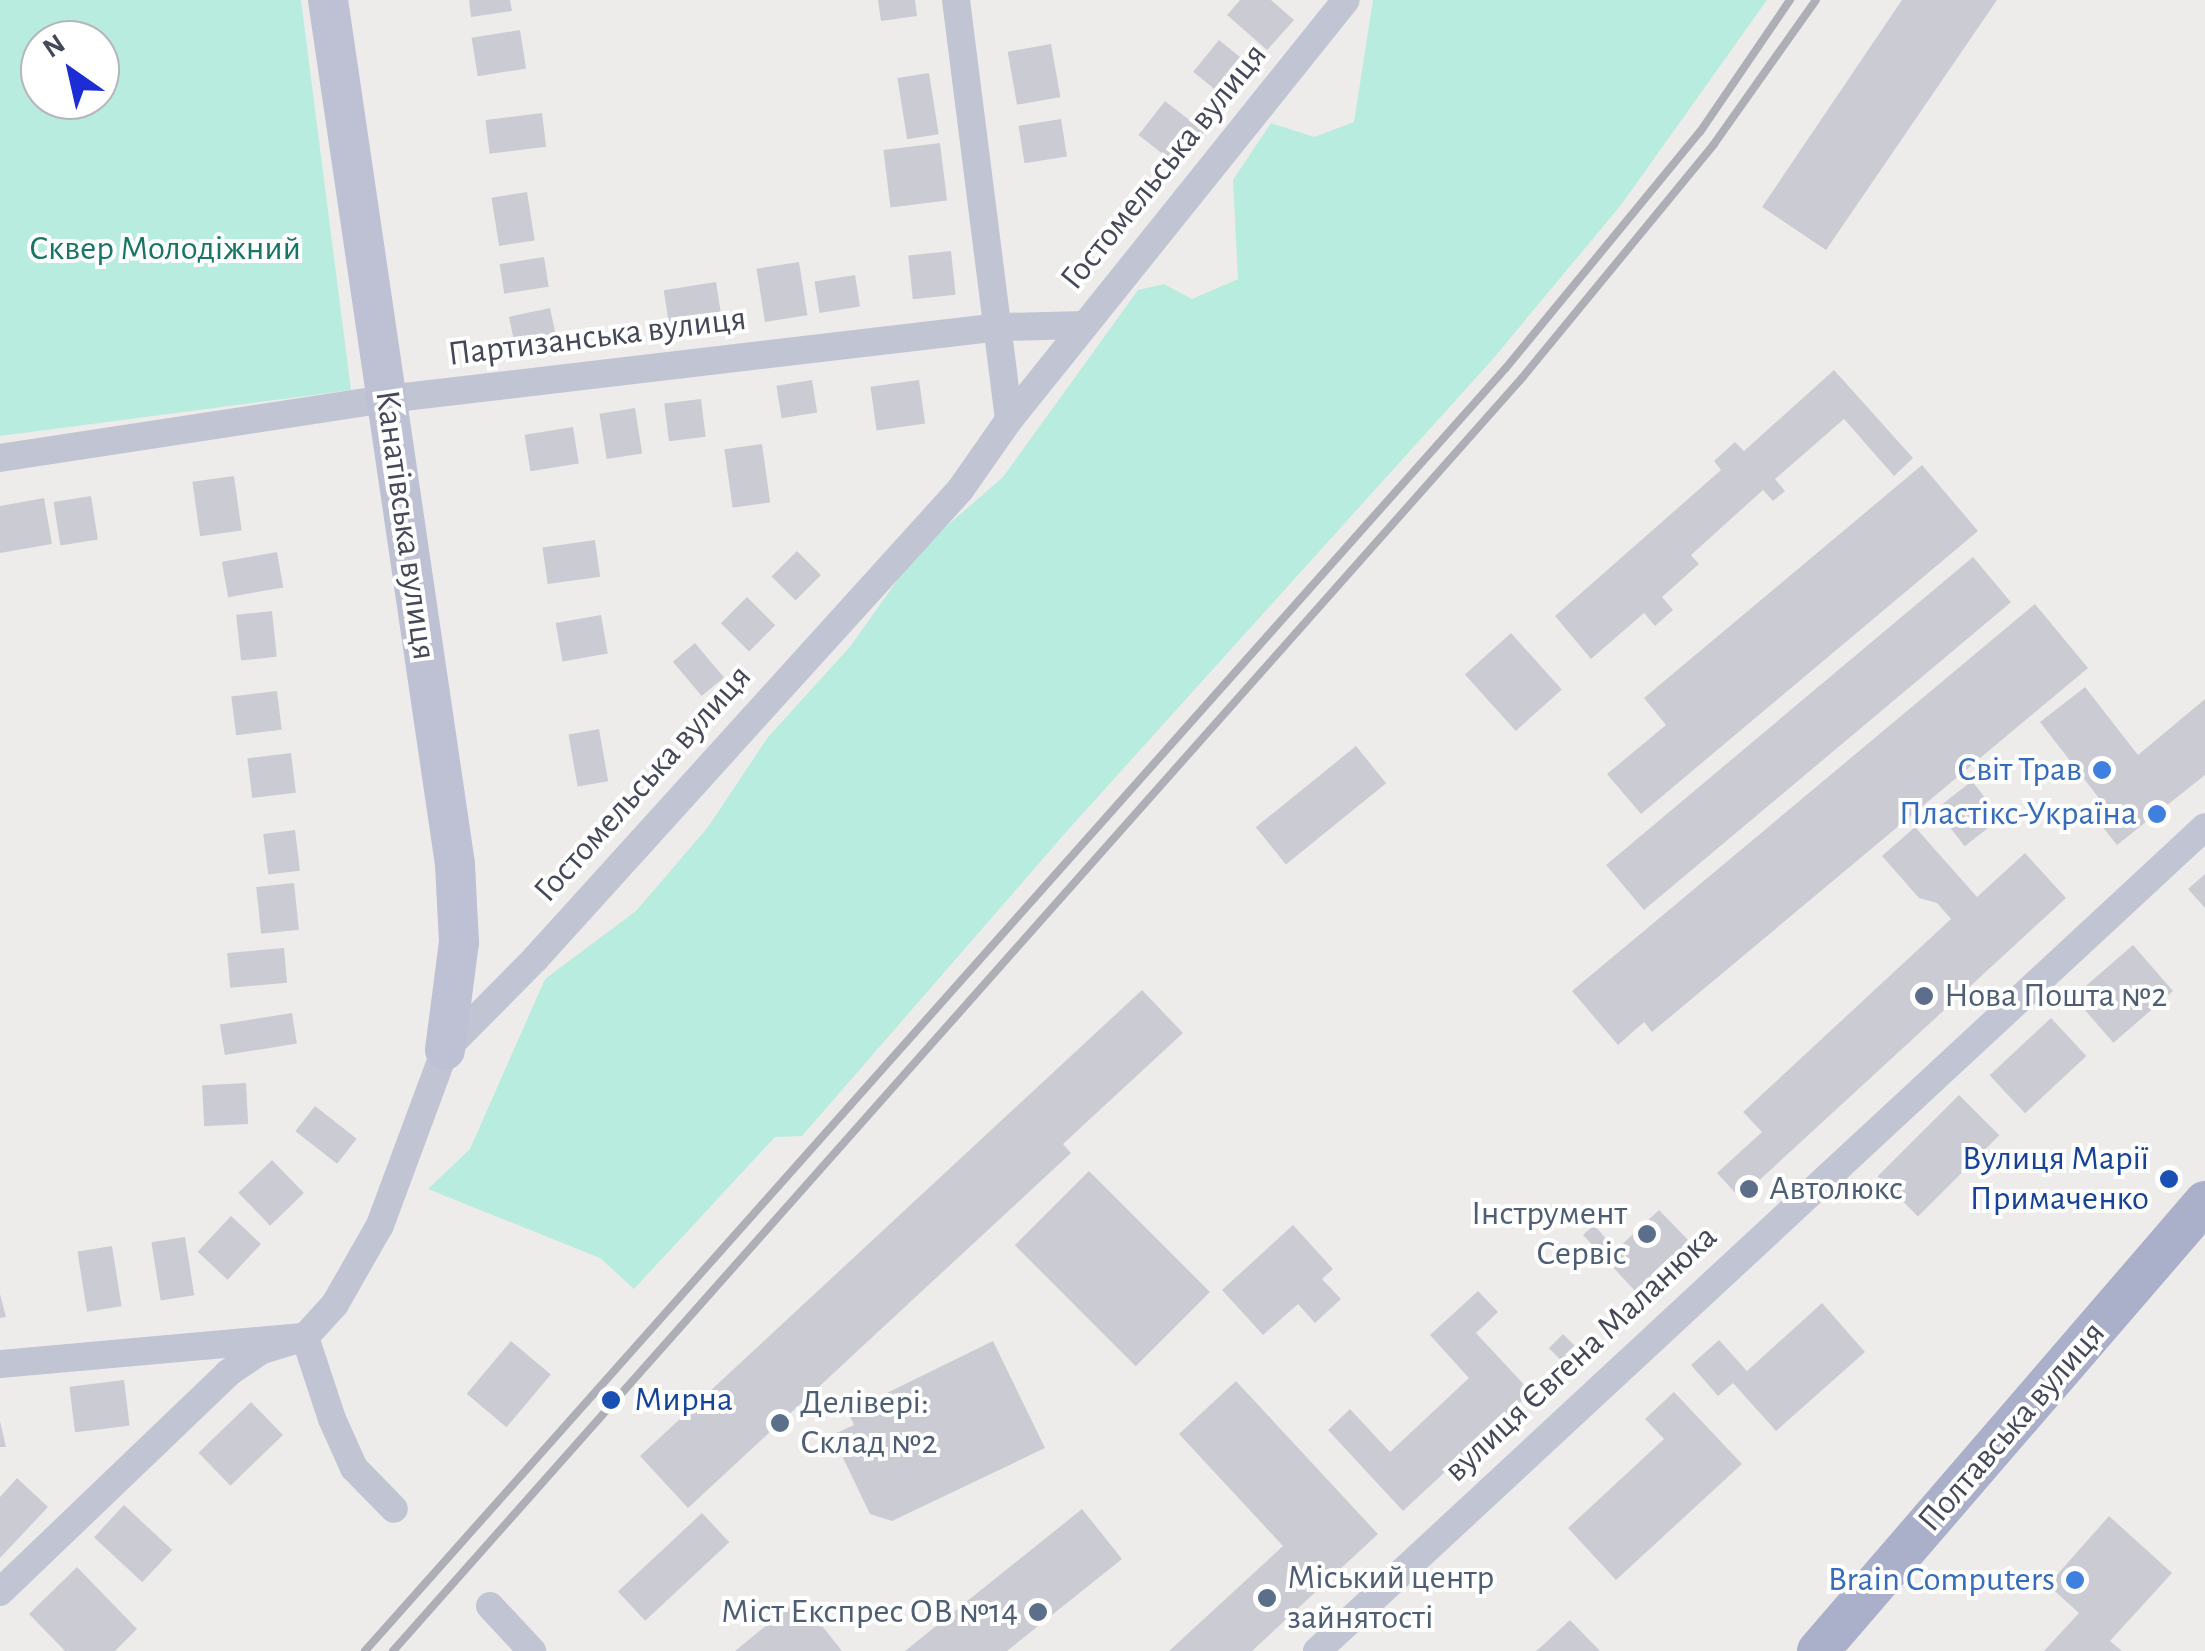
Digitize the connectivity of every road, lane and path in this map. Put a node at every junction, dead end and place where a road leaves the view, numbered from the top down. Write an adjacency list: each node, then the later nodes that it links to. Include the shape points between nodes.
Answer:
1 (328, 0): 6 (street, Канатівська вулиця)
2 (956, 0): 5 (street)
3 (1346, 0): 4 (street, Гостомельська вулиця)
4 (1085, 325): 5 (street, Партизанська вулиця); 7 (street, Гостомельська вулиця)
5 (1000, 327): 6 (street, Партизанська вулиця); 7 (street)
6 (387, 399): 8 (street, Партизанська вулиця); 10 (street, Канатівська вулиця, via 455,864 459,942)
7 (1009, 420): 10 (street, Гостомельська вулиця, via 960,490)
8 (0, 458)
9 (2205, 827): 18 (street, вулиця Євгена Маланюка)
10 (445, 1050): 12 (street, Гостомельська вулиця, via 380,1225 335,1304)
11 (2205, 1202): 19 (main road, Полтавська вулиця)
12 (305, 1337): 13 (street); 14 (street, via 354,1468); 15 (street, via 262,1350 228,1373)
13 (0, 1364)
14 (394, 1508)
15 (0, 1592)
16 (490, 1606): 17 (street)
17 (532, 1651)
18 (1316, 1651)
19 (1818, 1651)

